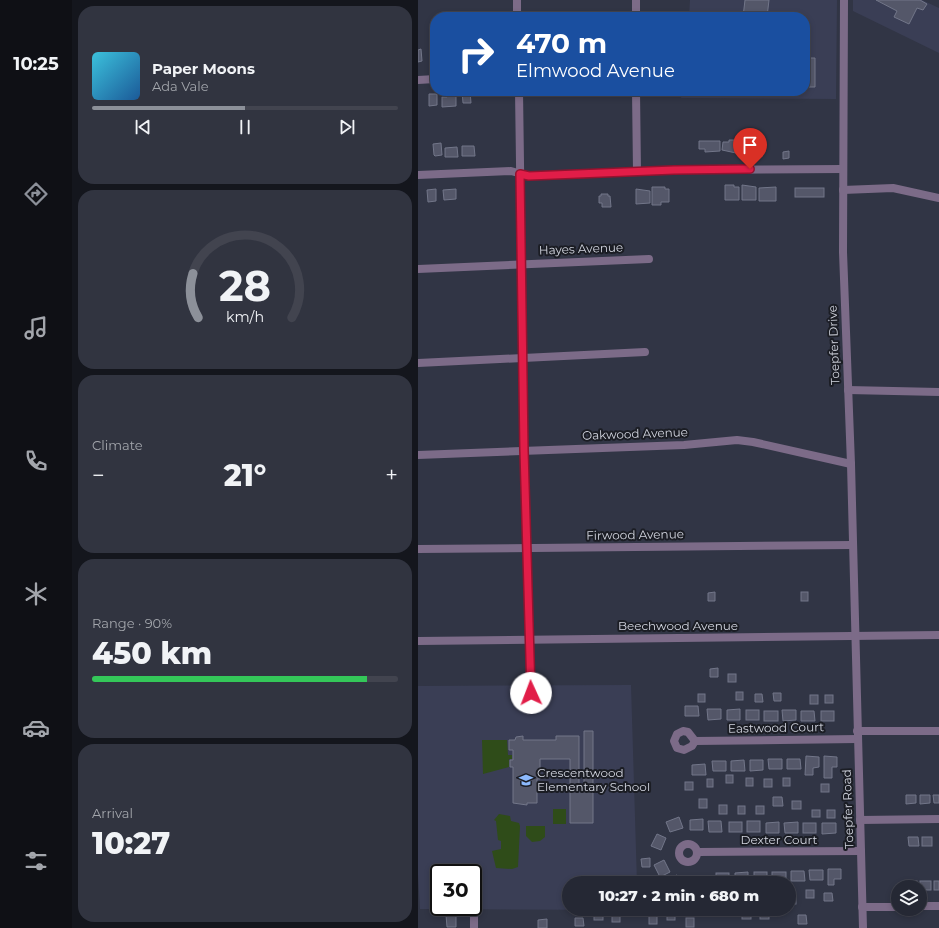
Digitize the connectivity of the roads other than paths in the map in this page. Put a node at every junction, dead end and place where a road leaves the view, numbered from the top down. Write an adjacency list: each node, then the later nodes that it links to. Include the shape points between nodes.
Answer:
1 (517, 0): 4 (street)
2 (636, 0): 5 (street)
3 (844, 0): 10 (street, Toepfer Drive)
4 (517, 12)
5 (636, 12)
6 (430, 79): 7 (street)
7 (418, 80)
8 (519, 96): 12 (street)
9 (636, 96): 11 (street)
10 (843, 169): 11 (street); 14 (street, Toepfer Drive)
11 (637, 172): 12 (street, via 529,176)
12 (520, 174): 13 (street, via 511,171); 17 (street)
13 (418, 175)
14 (843, 190): 15 (street, via 894,188); 22 (street, Toepfer Drive)
15 (939, 198)
16 (649, 259): 17 (street, Hayes Avenue)
17 (520, 264): 18 (street, Hayes Avenue); 20 (street)
18 (418, 269)
19 (645, 352): 20 (street)
20 (523, 358): 21 (street); 24 (street)
21 (418, 363)
22 (848, 390): 23 (street); 26 (street, Toepfer Drive)
23 (939, 392)
24 (524, 450): 25 (street, Oakwood Avenue); 26 (street, Oakwood Avenue, via 737,440); 28 (street)
25 (418, 455)
26 (851, 464): 27 (street, Toepfer Drive)
27 (852, 544): 28 (street, Firwood Avenue); 30 (street, Toepfer Drive)
28 (527, 548): 29 (street, Firwood Avenue); 32 (street)
29 (418, 549)
30 (855, 636): 31 (street, Beechwood Avenue); 32 (street, Beechwood Avenue); 34 (street, Toepfer Drive)
31 (939, 636)
32 (529, 639): 33 (street, Beechwood Avenue); 35 (street)
33 (418, 641)
34 (857, 688): 37 (street, Toepfer Road)
35 (531, 693)
36 (939, 730): 37 (street, Eastwood Court)
37 (857, 735): 38 (street, Eastwood Court); 40 (street, Toepfer Road)
38 (695, 741)
39 (939, 819): 40 (street)
40 (860, 820): 41 (street, Toepfer Road)
41 (861, 851): 42 (street, Dexter Court); 46 (street, Toepfer Road)
42 (698, 852)
43 (891, 906): 46 (street)
44 (927, 906): 45 (street)
45 (939, 906)
46 (862, 907): 49 (street, Toepfer Road)
47 (474, 916): 48 (street)
48 (474, 928)
49 (863, 928)

